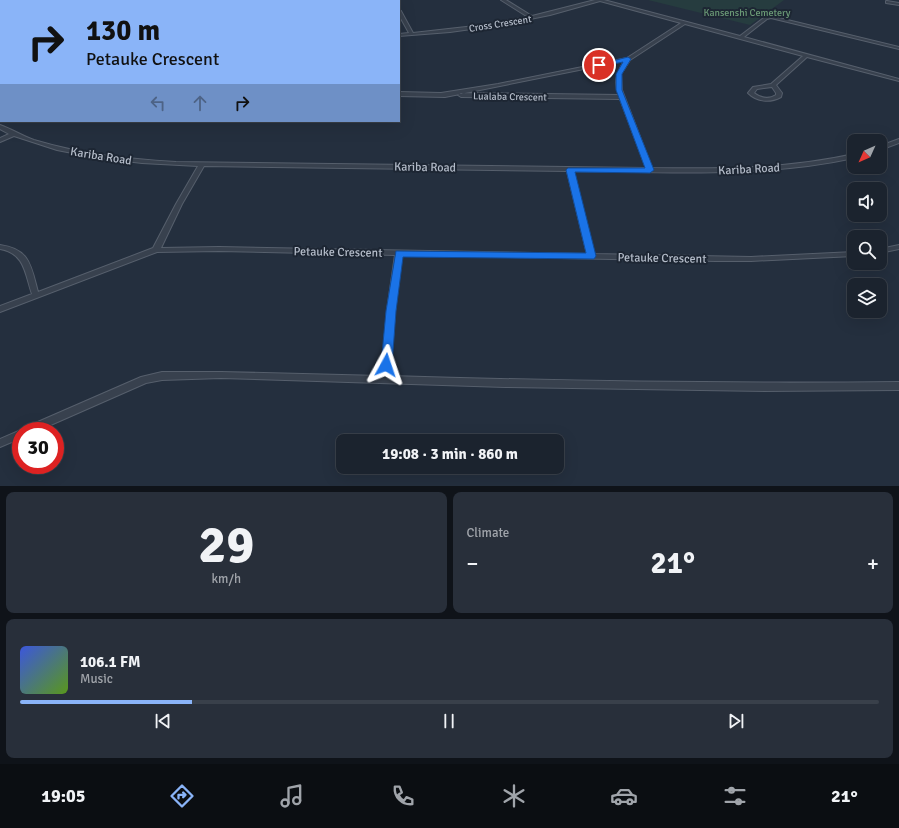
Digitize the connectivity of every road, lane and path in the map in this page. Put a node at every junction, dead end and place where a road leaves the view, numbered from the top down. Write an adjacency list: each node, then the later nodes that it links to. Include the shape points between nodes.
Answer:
1 (503, 0): 6 (street)
2 (599, 0): 6 (street, Cross Crescent); 7 (street)
3 (887, 2): 4 (street)
4 (899, 4)
5 (400, 13): 8 (street)
6 (532, 18): 8 (street, Cross Crescent, via 467,29)
7 (684, 23): 10 (street); 13 (street)
8 (412, 34): 9 (street, Cross Crescent)
9 (400, 35)
10 (741, 38): 11 (street, via 766,18 771,17); 12 (street)
11 (899, 48)
12 (806, 55): 14 (street); 15 (street)
13 (628, 59): 16 (street); 18 (street, via 618,78)
14 (899, 80)
15 (773, 85): 15 (street, via 779,92 777,98 760,98 751,93 755,88)
16 (475, 92): 17 (street, Lualaba Crescent, via 440,95); 18 (street, Lualaba Crescent)
17 (400, 94)
18 (621, 97): 27 (street)
19 (0, 127): 20 (street, Kariba Road)
20 (14, 134): 21 (street); 25 (street, Kariba Road, via 61,149 112,159)
21 (0, 140)
22 (899, 141): 23 (street)
23 (887, 145)
24 (847, 157): 27 (street, Kariba Road, via 751,170)
25 (202, 164): 26 (street, Kariba Road); 30 (street)
26 (570, 170): 27 (street, Kariba Road); 34 (street)
27 (650, 170)
28 (0, 247): 35 (street, via 13,250 20,255 28,269)
29 (899, 247): 31 (street)
30 (156, 250): 32 (street, Petauke Crescent); 35 (street, Petauke Crescent)
31 (887, 250)
32 (399, 253): 34 (street, Petauke Crescent); 37 (street)
33 (847, 254): 34 (street, Petauke Crescent, via 751,259)
34 (591, 256)
35 (36, 296): 36 (street, Petauke Crescent)
36 (0, 309)
37 (385, 379): 38 (street, via 765,387); 39 (street, via 156,376)
38 (899, 386)
39 (47, 422)
40 (12, 438): 41 (street)
41 (0, 443)

